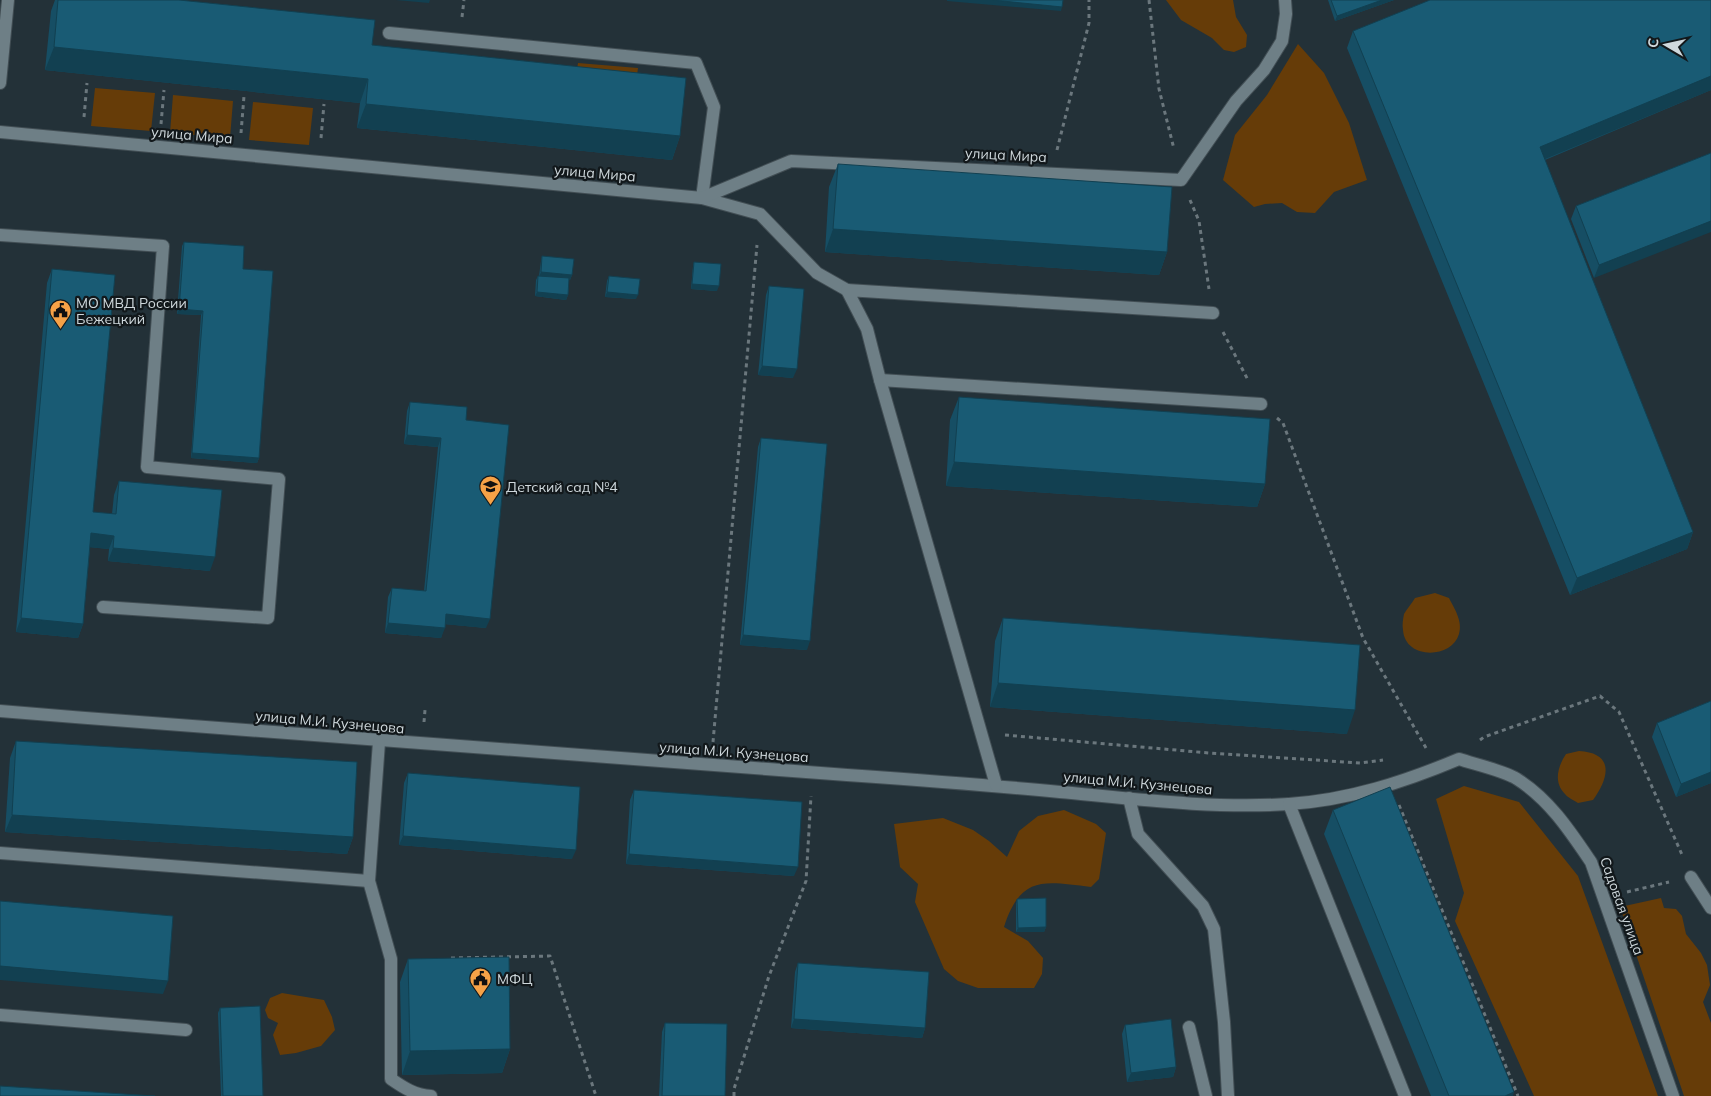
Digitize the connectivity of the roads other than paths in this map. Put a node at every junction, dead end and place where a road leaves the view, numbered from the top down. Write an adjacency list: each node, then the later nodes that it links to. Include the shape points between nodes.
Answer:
1 (8, 0): 4 (street)
2 (1285, 0): 6 (street, улица Мира, via 1282,41 1181,180 791,161)
3 (389, 33): 6 (street, via 696,63 714,108)
4 (0, 83)
5 (0, 132): 6 (street, улица Мира)
6 (702, 198): 8 (street, via 760,214 817,273)
7 (0, 235): 12 (street, via 163,246 147,467 279,479 268,618)
8 (846, 290): 9 (street); 10 (street, via 868,329)
9 (1212, 313)
10 (880, 380): 11 (street); 16 (street)
11 (1261, 404)
12 (104, 607)
13 (0, 711): 14 (street, улица М.И. Кузнецова)
14 (379, 742): 16 (street, улица М.И. Кузнецова); 21 (street)
15 (1459, 759): 18 (street, улица М.И. Кузнецова, via 1391,786); 30 (street, Садовая улица, via 1516,778 1544,800 1591,862)
16 (996, 785): 17 (street, улица М.И. Кузнецова)
17 (1128, 798): 18 (street, улица М.И. Кузнецова); 28 (street, via 1138,834 1203,906 1214,928)
18 (1289, 804): 29 (street)
19 (0, 853): 21 (street)
20 (1691, 877): 22 (street)
21 (369, 881): 26 (street, via 391,959 391,1078 403,1088)
22 (1711, 908)
23 (0, 1015): 25 (street)
24 (1188, 1027): 27 (street)
25 (186, 1030)
26 (431, 1096)
27 (1206, 1096)
28 (1228, 1096)
29 (1405, 1096)
30 (1673, 1096)

